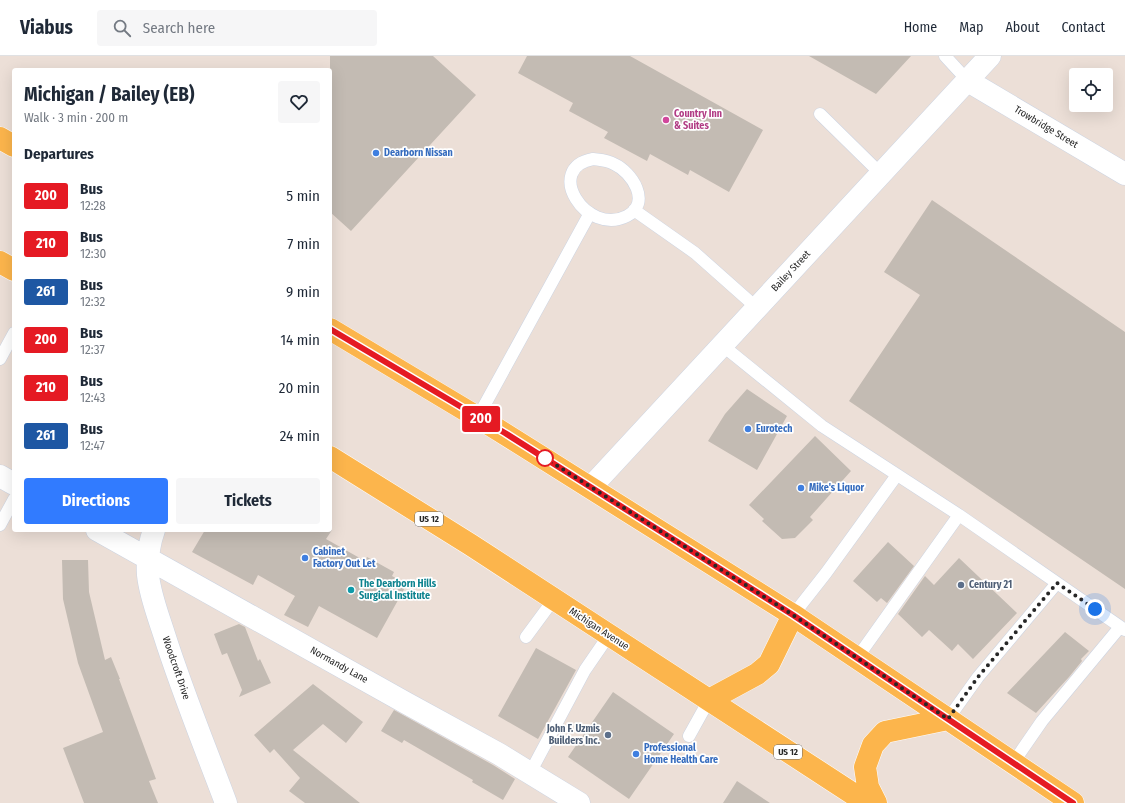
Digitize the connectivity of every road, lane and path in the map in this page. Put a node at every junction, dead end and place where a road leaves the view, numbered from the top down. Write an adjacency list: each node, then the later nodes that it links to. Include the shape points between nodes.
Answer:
1 (945, 56): 3 (lane)
2 (990, 56): 3 (street, Bailey Street)
3 (968, 81): 7 (street, Trowbridge Street); 8 (street, Bailey Street)
4 (820, 114): 8 (lane)
5 (0, 138): 6 (main road)
6 (12, 145)
7 (1124, 171)
8 (881, 174): 13 (street, Bailey Street)
9 (634, 210): 10 (lane, via 624,218 610,220); 10 (lane, via 639,196 637,186 631,178 614,164 593,159 583,161 575,167 571,184 579,205); 13 (lane, via 696,253)
10 (590, 213): 18 (lane)
11 (0, 262): 12 (main road)
12 (12, 269)
13 (756, 308): 16 (street, Bailey Street)
14 (332, 330): 18 (main road)
15 (12, 337): 17 (lane)
16 (722, 345): 20 (lane, via 822,426); 23 (street, Bailey Street)
17 (0, 359)
18 (478, 417): 23 (main road)
19 (332, 458): 31 (main road, Michigan Avenue / US 12)
20 (897, 475): 25 (lane); 32 (lane, via 826,574)
21 (0, 476): 22 (street)
22 (12, 483)
23 (591, 487): 32 (main road)
24 (12, 503): 26 (lane)
25 (959, 515): 30 (lane); 36 (lane)
26 (0, 525)
27 (102, 532): 29 (street, Normandy Lane)
28 (153, 532): 29 (street, Woodcroft Drive)
29 (148, 558): 41 (street, Normandy Lane); 42 (street, Woodcroft Drive, via 151,590 173,664)
30 (1057, 583): 33 (lane); 38 (lane, via 978,677)
31 (554, 599): 34 (main road, Michigan Avenue / US 12); 35 (lane)
32 (793, 615): 36 (main road); 37 (main road, via 769,664 757,674)
33 (1123, 628): 40 (lane, via 1042,720)
34 (609, 635): 37 (main road, Michigan Avenue / US 12); 41 (lane, via 586,670)
35 (526, 638)
36 (857, 658): 38 (main road)
37 (710, 700): 39 (lane); 44 (main road, Michigan Avenue / US 12)
38 (948, 719): 40 (main road); 45 (main road, via 884,732 873,746 865,767 868,787)
39 (689, 736)
40 (1013, 763): 46 (main road)
41 (530, 773): 43 (street, Normandy Lane)
42 (226, 803)
43 (579, 803)
44 (867, 803)
45 (876, 803)
46 (1073, 803)

